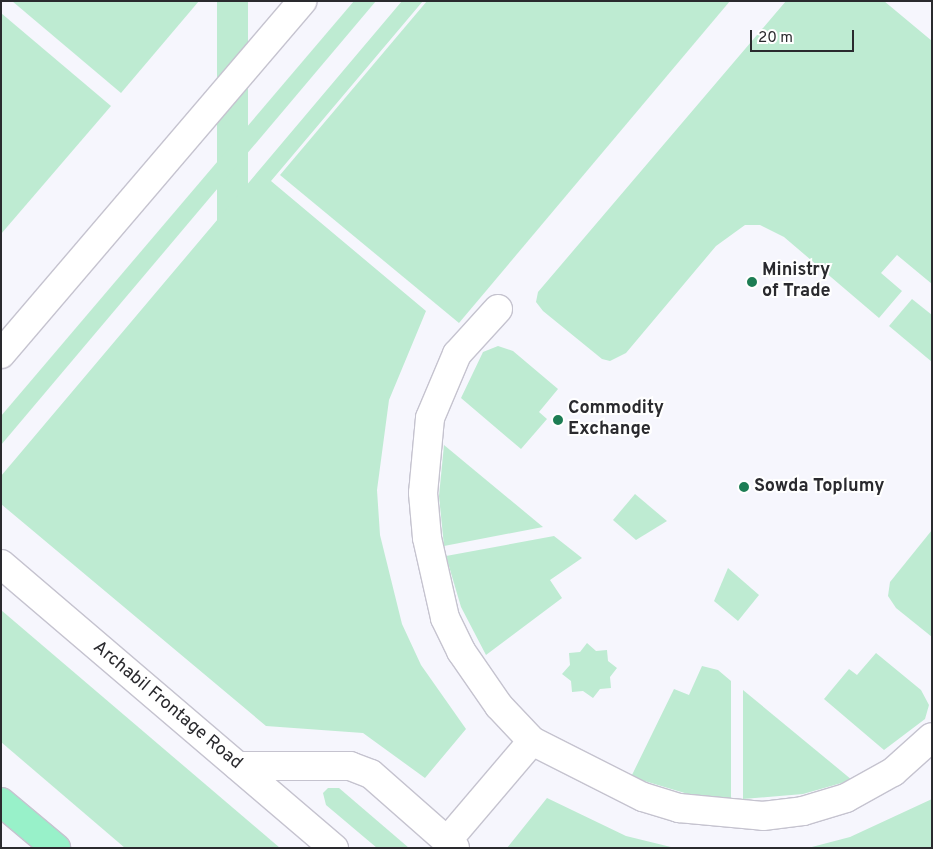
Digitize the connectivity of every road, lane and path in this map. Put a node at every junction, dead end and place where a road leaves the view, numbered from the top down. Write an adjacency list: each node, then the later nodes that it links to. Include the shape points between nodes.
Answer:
1 (302, 1): 3 (street)
2 (498, 309): 6 (street, via 457,354 430,418 423,494 426,529 445,618 461,651 499,706)
3 (1, 354)
4 (1, 564): 7 (street, Archabil Frontage Road)
5 (932, 737): 6 (street, via 893,772 846,798 803,811 763,816 688,809 642,797)
6 (532, 741): 9 (street)
7 (238, 766): 9 (street, via 350,766 371,774); 11 (street, Archabil Frontage Road)
8 (1, 802): 10 (main road)
9 (451, 844)
10 (56, 848)
11 (334, 848)

